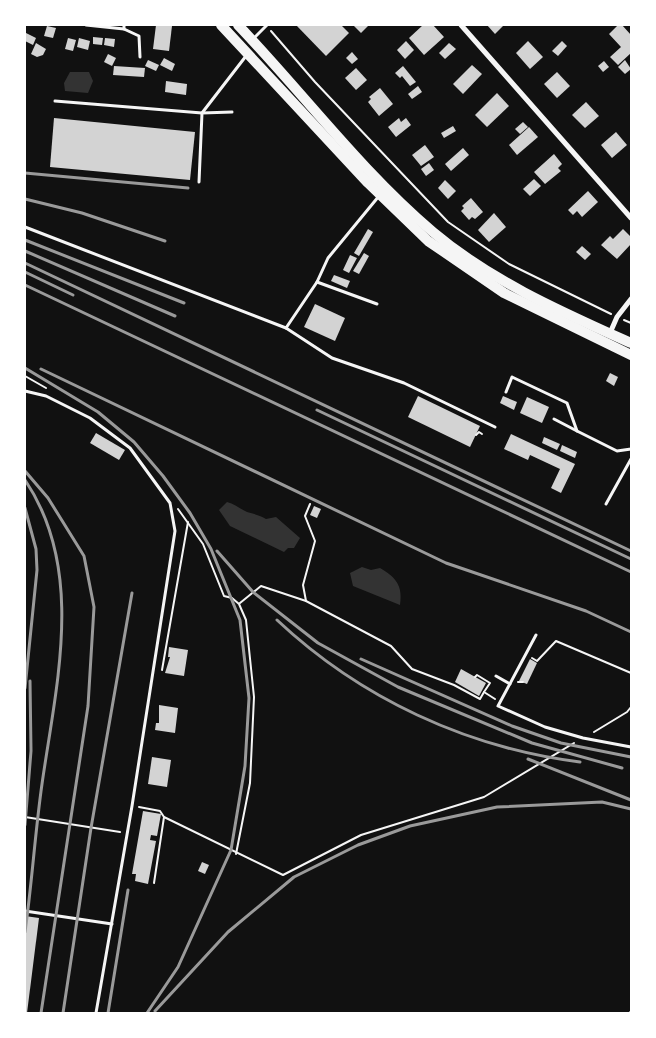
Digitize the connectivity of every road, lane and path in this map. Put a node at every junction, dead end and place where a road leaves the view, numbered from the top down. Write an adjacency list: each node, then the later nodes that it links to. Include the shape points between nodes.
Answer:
1 (86, 25): 6 (lane)
2 (221, 25): 8 (highway)
3 (238, 25): 7 (highway)
4 (267, 25): 7 (lane); 20 (path, via 315,82 448,222 509,264)
5 (461, 25): 15 (street)
6 (124, 27): 9 (lane, via 139,36)
7 (253, 40): 23 (highway, via 376,175 433,232 513,286)
8 (248, 53): 12 (lane); 14 (highway)
9 (140, 57)
10 (55, 101): 12 (lane)
11 (232, 112): 12 (lane)
12 (202, 113): 13 (lane)
13 (199, 182)
14 (380, 195): 17 (lane, via 328,258); 25 (highway, via 428,241 475,275 538,311)
15 (631, 218)
16 (25, 228): 22 (lane)
17 (317, 282): 19 (lane); 22 (lane)
18 (631, 299): 20 (street)
19 (377, 304)
20 (617, 317): 21 (path); 23 (street)
21 (631, 323)
22 (286, 328): 31 (lane, via 332,358 404,384)
23 (610, 333): 24 (highway)
24 (631, 343)
25 (631, 355)
26 (25, 376): 27 (path)
27 (50, 390)
28 (25, 391): 56 (lane, via 46,396 90,418 130,448 170,503 175,531)
29 (506, 392): 32 (lane, via 512,377 567,403)
30 (554, 419): 32 (lane)
31 (495, 427)
32 (577, 431): 35 (lane, via 617,450)
33 (482, 434): 34 (path)
34 (476, 435)
35 (631, 449)
36 (631, 459): 38 (lane)
37 (310, 504): 41 (path, via 305,516 315,541 303,585)
38 (606, 504)
39 (177, 507): 40 (path)
40 (188, 522): 42 (path, via 204,544 224,596); 47 (path)
41 (306, 601): 42 (path, via 261,586); 49 (path, via 391,646 412,669 480,699)
42 (239, 604): 57 (path, via 246,620 254,697 250,783)
43 (536, 635): 48 (lane)
44 (537, 661): 45 (path, via 556,641)
45 (631, 673)
46 (496, 676): 48 (lane)
47 (160, 679)
48 (510, 684): 51 (lane, via 498,706 545,727)
49 (484, 692)
50 (631, 708): 51 (path)
51 (583, 738): 52 (lane); 57 (path, via 484,797 361,835 283,875)
52 (631, 747)
53 (146, 808): 55 (path, via 160,811)
54 (25, 817): 56 (path)
55 (164, 817): 57 (path); 58 (path)
56 (128, 833): 60 (lane)
57 (236, 854)
58 (154, 883)
59 (25, 911): 60 (lane)
60 (112, 924): 61 (lane)
61 (96, 1013)

